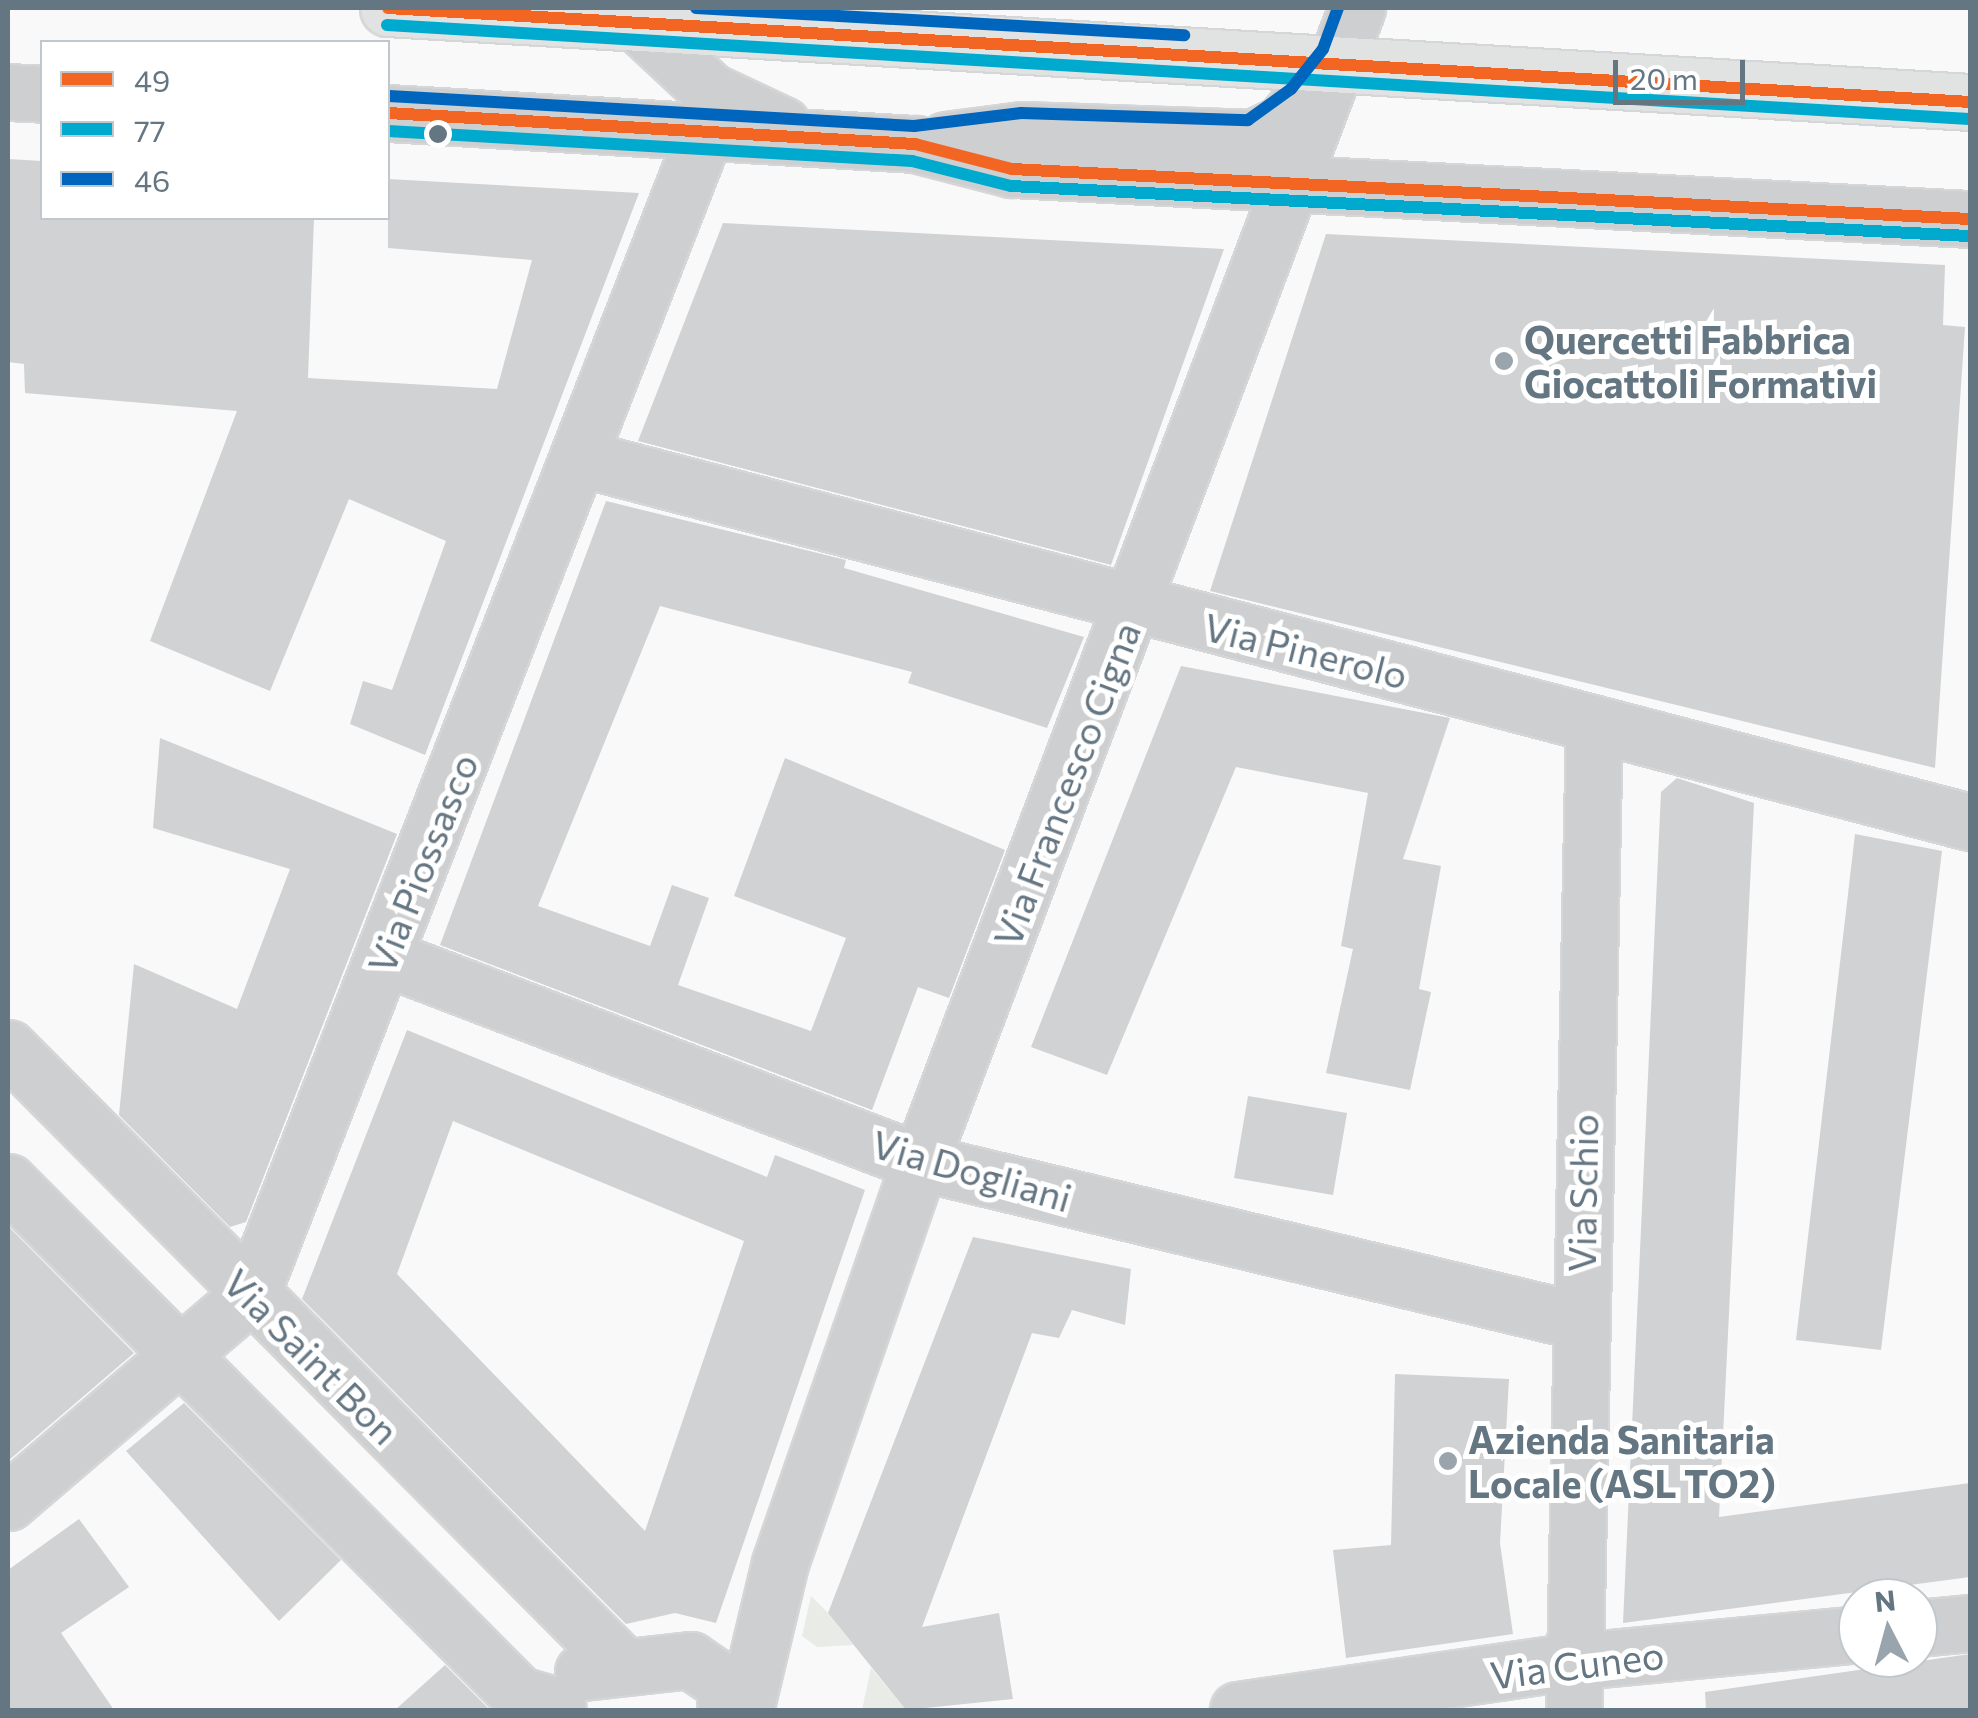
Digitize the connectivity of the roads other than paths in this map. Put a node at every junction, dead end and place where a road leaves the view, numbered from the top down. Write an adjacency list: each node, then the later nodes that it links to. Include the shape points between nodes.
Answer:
1 (388, 8): 3 (main road)
2 (1357, 8): 4 (street, Via Francesco Cigna)
3 (637, 24): 4 (main road); 10 (street, via 710,92)
4 (1338, 58): 7 (main road); 11 (street, via 1282,124 1252,138 1022,130); 12 (street, Via Francesco Cigna)
5 (8, 92): 6 (street)
6 (40, 94)
7 (1970, 102)
8 (390, 113): 9 (street)
9 (705, 132): 10 (street); 16 (street, Via Piossasco)
10 (813, 136): 11 (street)
11 (915, 144): 12 (street, via 1012,169)
12 (1293, 178): 13 (street); 17 (street, Via Francesco Cigna)
13 (1910, 215): 14 (street); 15 (street)
14 (1970, 219)
15 (1970, 250)
16 (584, 459): 17 (street, Via Pinerolo); 20 (street, Via Piossasco)
17 (1136, 606): 18 (street, Via Pinerolo); 22 (street, Via Francesco Cigna)
18 (1594, 724): 19 (street, Via Pinerolo); 24 (street, Via Schio)
19 (1970, 822)
20 (384, 957): 22 (street, Via Dogliani); 25 (street, Via Piossasco)
21 (8, 1048): 25 (street, Via Saint Bon)
22 (920, 1162): 24 (street, Via Dogliani); 32 (street, Via Francesco Cigna, via 780,1563 755,1592)
23 (8, 1182): 25 (street, Via Saint Bon)
24 (1579, 1320): 31 (street, Via Schio)
25 (217, 1324): 26 (street, Via Piossasco); 30 (street, Via Saint Bon); 33 (street, Via Saint Bon, via 519,1695)
26 (8, 1502)
27 (1970, 1624): 28 (street)
28 (1938, 1626)
29 (1838, 1638): 31 (street, Via Cuneo)
30 (618, 1662): 32 (street, via 690,1660); 33 (street, via 586,1669)
31 (1571, 1686): 34 (street, Via Cuneo)
32 (723, 1702)
33 (556, 1708)
34 (1238, 1710)

